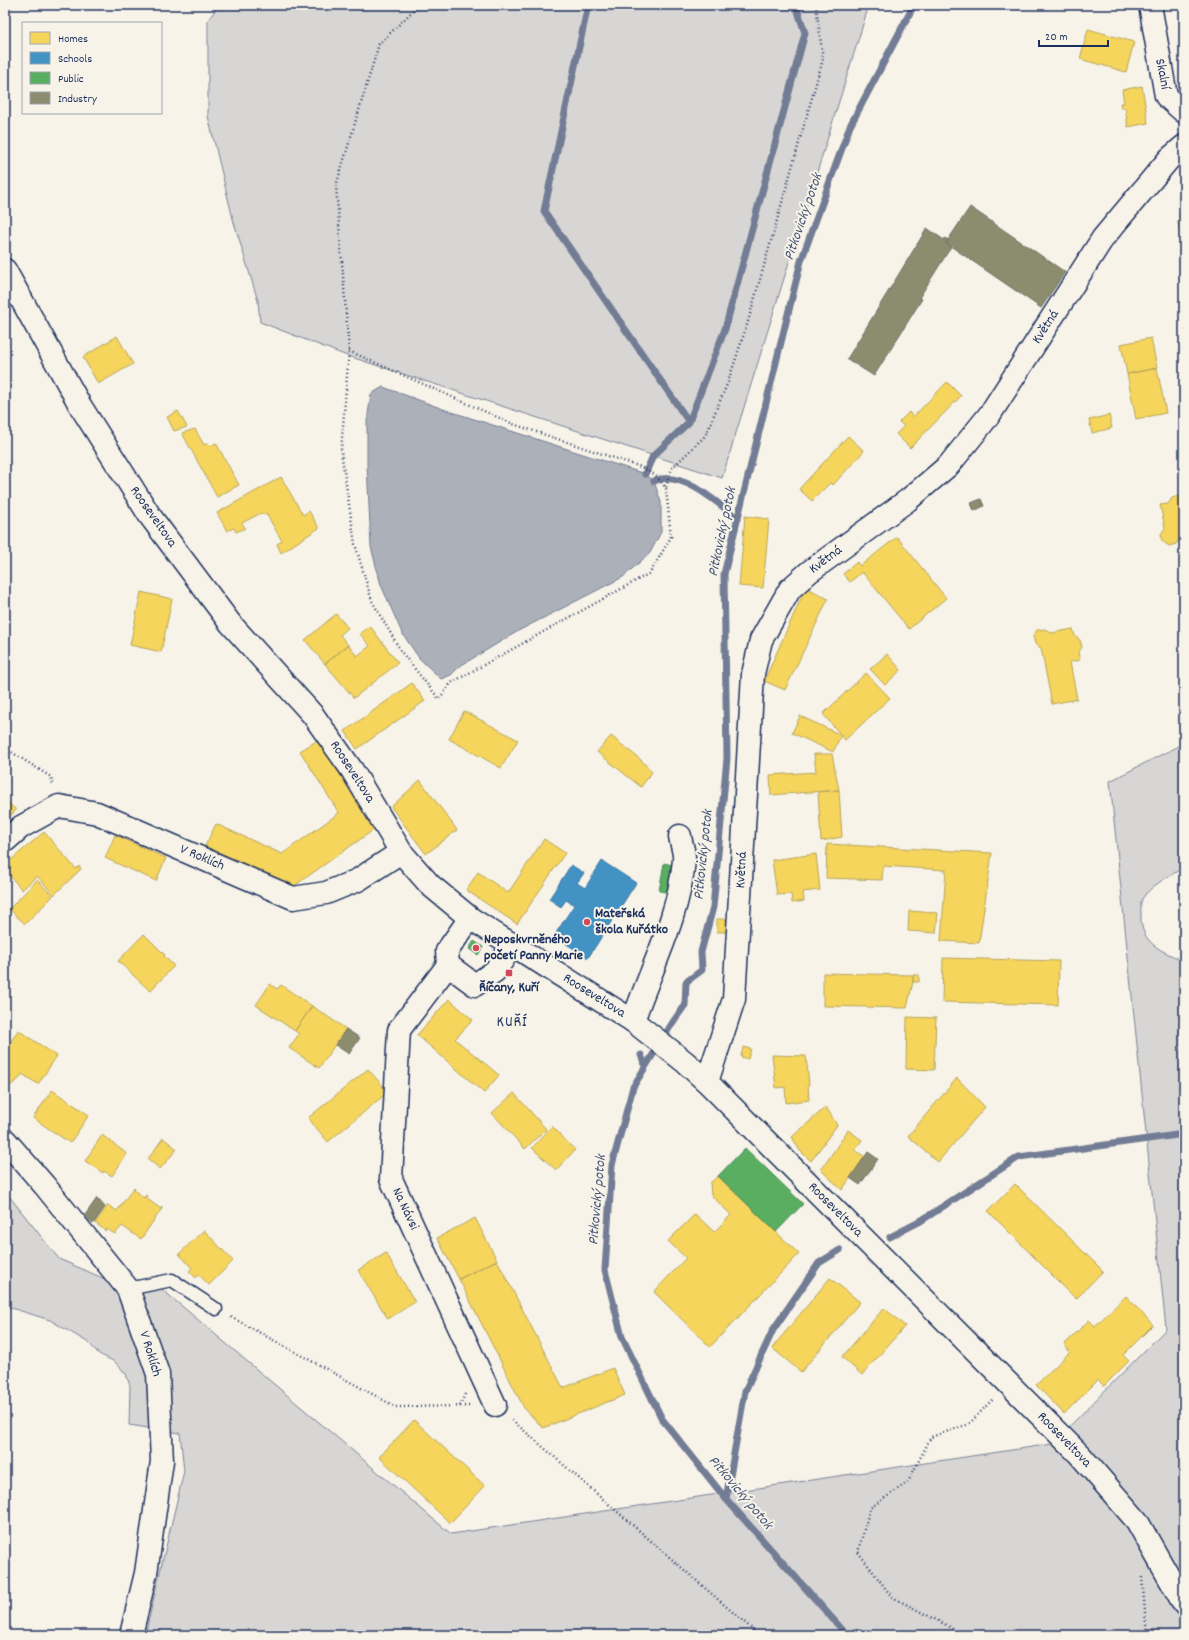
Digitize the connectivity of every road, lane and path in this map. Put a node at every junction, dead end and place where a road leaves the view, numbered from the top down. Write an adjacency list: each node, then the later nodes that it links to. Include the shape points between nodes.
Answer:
1 (419, 5): 7 (path, via 379,44 336,186)
2 (816, 5): 8 (path, via 823,59 747,324 728,382 705,436 672,468)
3 (1150, 5): 4 (street, Skalní, via 1166,96)
4 (1184, 112)
5 (1184, 146): 18 (street, Květná, via 1169,159 1104,238 990,414 949,465 908,500 799,580 790,589 761,640 753,674 734,999)
6 (5, 270): 13 (street, Rooseveltova, via 82,407 150,516 230,623 313,715 352,770)
7 (349, 351): 8 (path, via 513,424 650,471); 8 (path, via 341,451 355,544 372,601 402,653 439,699 451,683 650,573 671,537)
8 (666, 488)
9 (5, 748): 10 (path, via 51,776)
10 (59, 806): 12 (street, via 21,827); 13 (street, V Roklích, via 97,813 293,898 326,893 358,880)
11 (680, 836): 17 (street, via 684,859 675,912 644,989)
12 (5, 841)
13 (401, 852): 14 (street, Rooseveltova, via 430,885)
14 (470, 918): 15 (street, Rooseveltova); 16 (street, Na Návsi, via 447,951)
15 (513, 945): 16 (street, via 495,971 475,985); 17 (street, Rooseveltova)
16 (448, 965): 23 (street, Na Návsi, via 399,1030 391,1179)
17 (640, 1026): 18 (street, Rooseveltova)
18 (707, 1082): 22 (street, Rooseveltova)
19 (5, 1140): 20 (street, V Roklích)
20 (128, 1288): 21 (lane, via 172,1280); 25 (street, V Roklích, via 158,1374 162,1461 146,1573)
21 (216, 1308): 23 (path, via 396,1407)
22 (1008, 1383): 24 (street, Rooseveltova, via 1080,1455 1137,1521); 27 (path, via 969,1424 931,1437 908,1482 870,1508 858,1552 892,1596 952,1628)
23 (494, 1405): 26 (path)
24 (1184, 1604)
25 (131, 1635)
26 (759, 1635)
27 (958, 1635)

